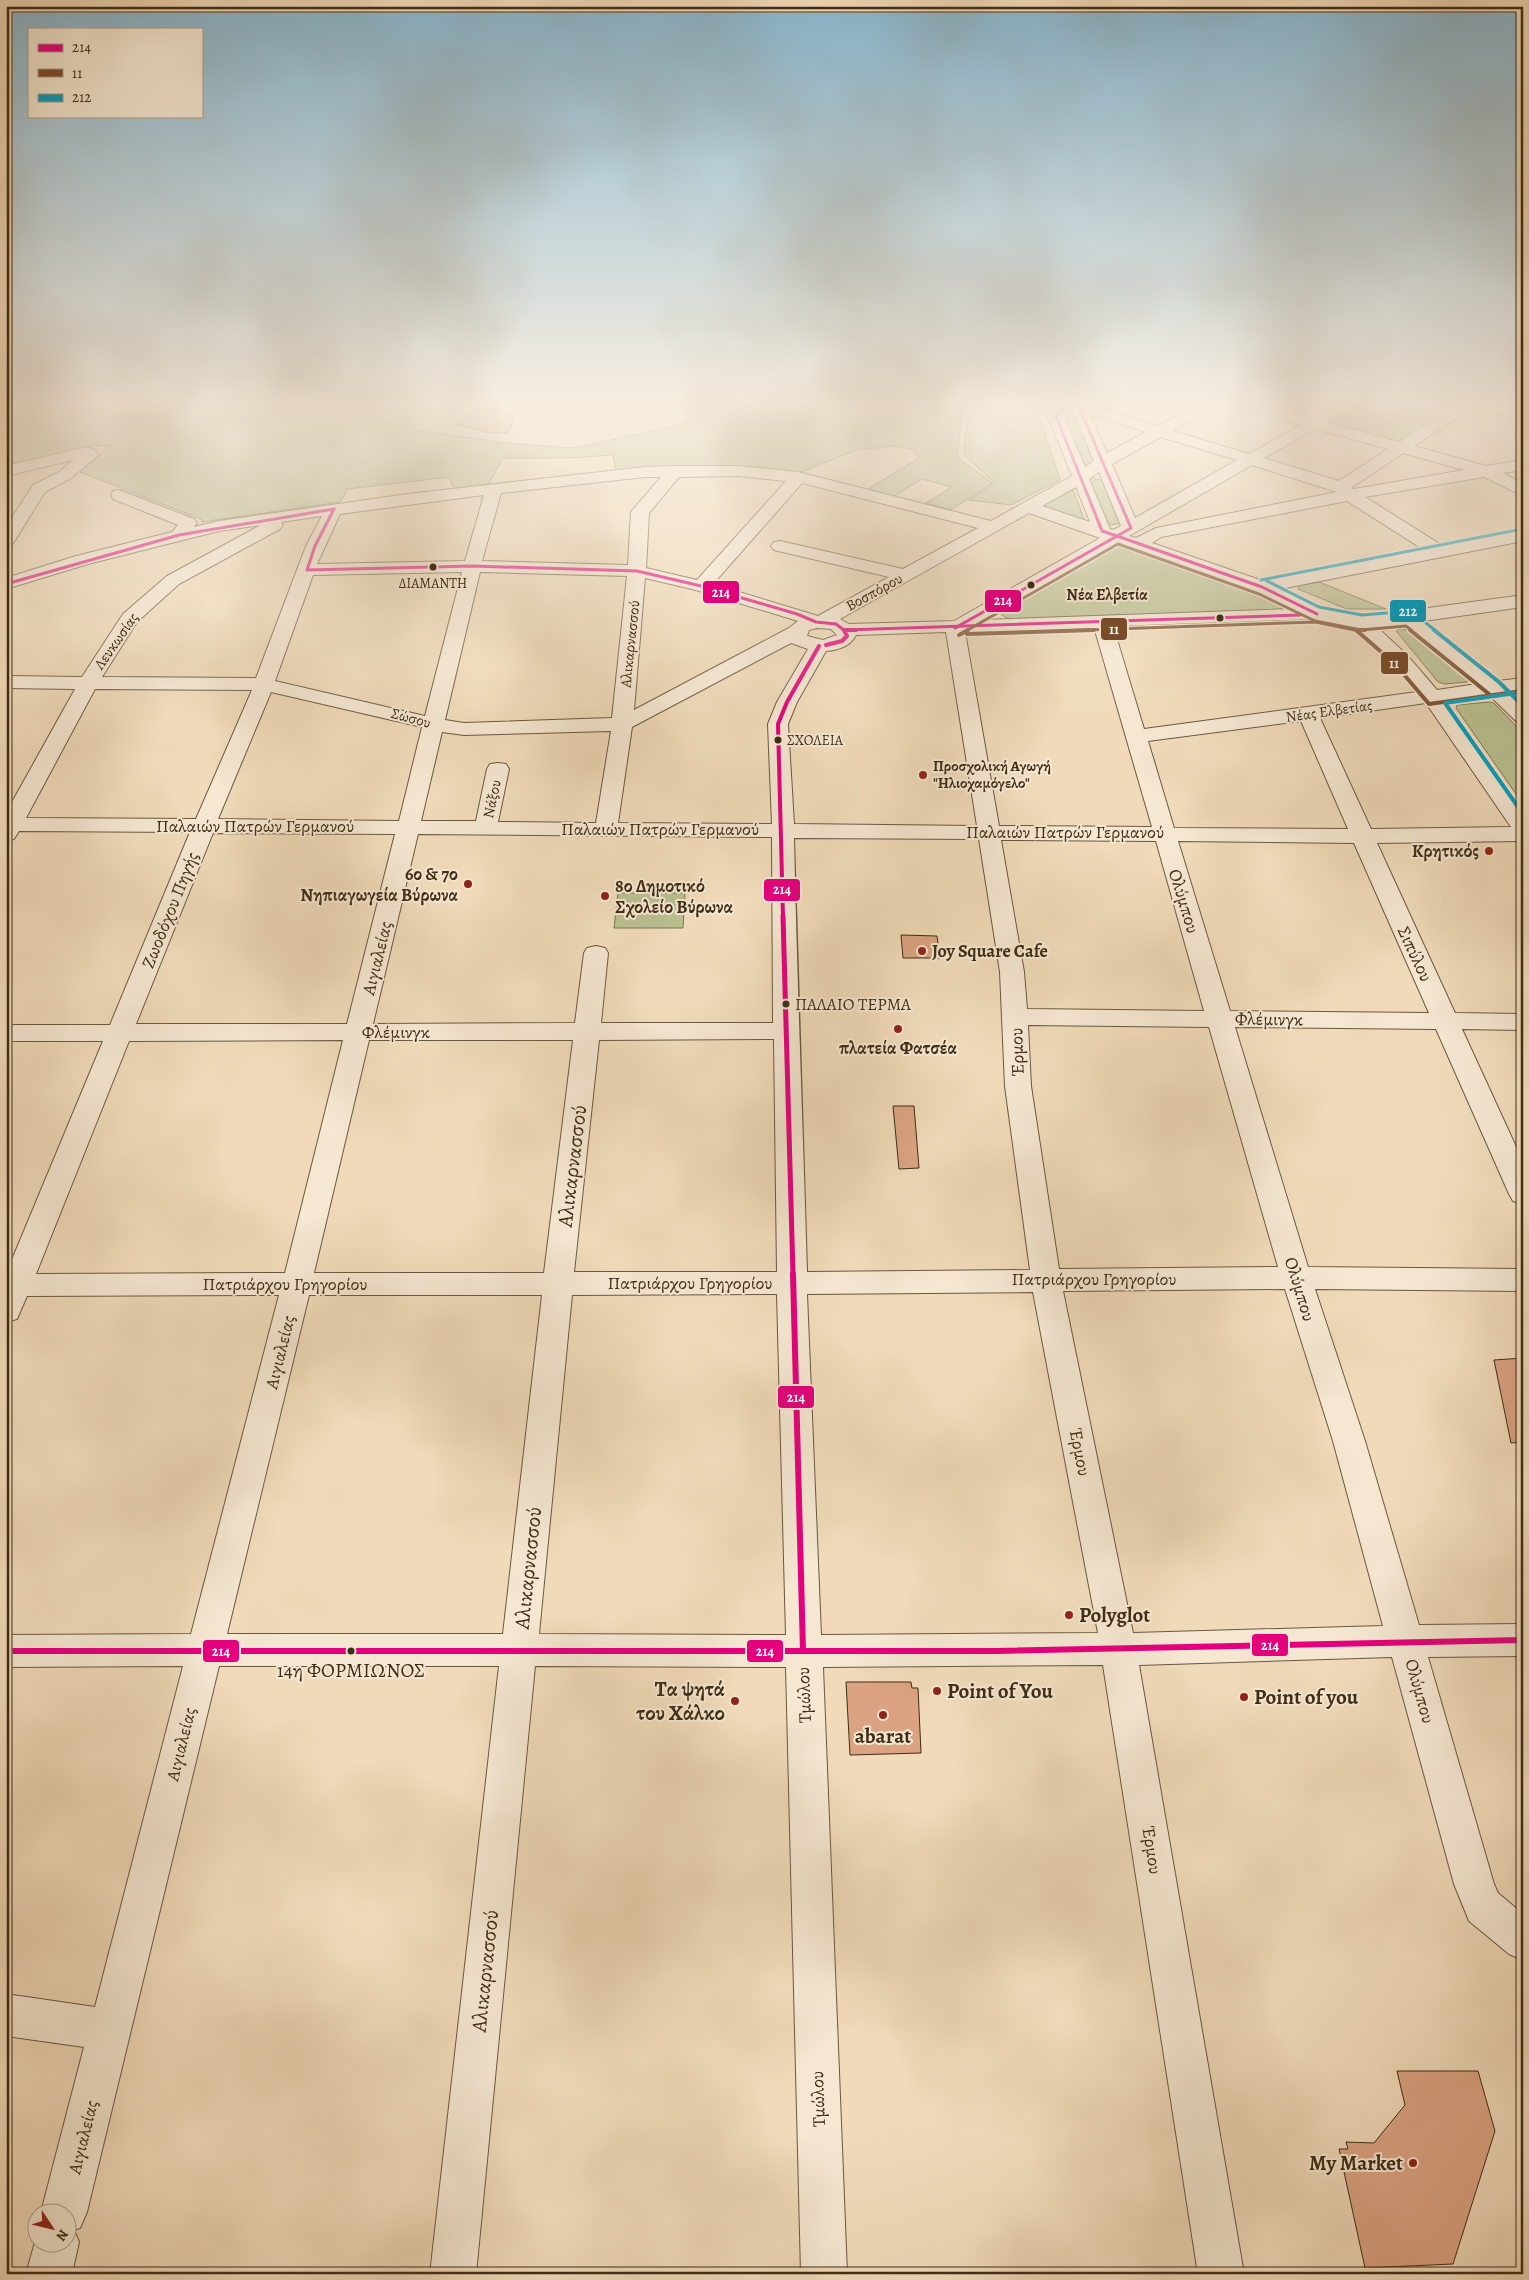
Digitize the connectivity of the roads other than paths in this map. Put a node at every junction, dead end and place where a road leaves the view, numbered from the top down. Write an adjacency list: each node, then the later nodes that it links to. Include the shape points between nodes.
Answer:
1 (28, 507): 21 (street)
2 (151, 507): 18 (street, via 188,522)
3 (347, 507): 15 (street)
4 (489, 507): 24 (street, Αιγιαλείας)
5 (644, 507): 26 (street, Αλικαρνασσού, via 640,512)
6 (771, 507): 29 (street)
7 (918, 507): 17 (street)
8 (1028, 507): 17 (street, Βοσπόρου)
9 (1029, 507): 19 (street)
10 (1102, 507): 19 (street)
11 (1115, 507): 19 (street)
12 (1169, 507): 19 (street)
13 (1272, 507): 19 (street, via 1156,533)
14 (1371, 507): 23 (street)
15 (334, 509): 16 (street); 25 (street, Ζωοδόχου Πηγής)
16 (294, 515): 18 (street); 38 (street, Λευκωσίας, via 198,565 158,591 130,618)
17 (992, 526): 27 (street, Βοσπόρου)
18 (179, 535): 28 (street)
19 (1122, 535): 30 (street); 36 (street)
20 (1523, 536): 23 (street)
21 (6, 541)
22 (780, 546): 27 (street)
23 (1440, 553): 30 (street)
24 (472, 566): 25 (street); 26 (street); 46 (street, Αιγιαλείας)
25 (307, 570): 40 (street, Ζωοδόχου Πηγής)
26 (637, 571): 29 (street); 47 (street, Αλικαρνασσού)
27 (904, 576): 37 (street, Βοσπόρου)
28 (6, 584)
29 (701, 586): 37 (street, via 797,614)
30 (1262, 587): 32 (street)
31 (1523, 600): 33 (street)
32 (1317, 614): 34 (street); 35 (street)
33 (1408, 618): 35 (street); 42 (street)
34 (1102, 621): 36 (street); 48 (street, Ολύμπου)
35 (1362, 623): 43 (street, via 1400,659)
36 (955, 628): 37 (street, via 845,630 836,624); 57 (street, Έρμου)
37 (813, 630): 47 (street, Σώσου); 56 (street, Τμώλου, via 778,724)
38 (89, 681): 39 (street, Σώσου); 40 (street, Σώσου); 51 (street, Λευκωσίας)
39 (6, 682)
40 (264, 684): 46 (street, Σώσου); 50 (street, Ζωοδόχου Πηγής)
41 (1523, 684): 42 (street, Νέας Ελβετίας)
42 (1494, 688): 43 (street, Νέας Ελβετίας); 45 (street)
43 (1432, 697): 44 (street, Νέας Ελβετίας); 54 (street)
44 (1308, 714): 48 (street, Νέας Ελβετίας); 60 (street, Σιπύλου)
45 (1523, 718)
46 (434, 724): 47 (street, Σώσου, via 464,729); 52 (street, Αιγιαλείας)
47 (622, 724): 55 (street, Αλικαρνασσού)
48 (1135, 737): 58 (street, Ολύμπου)
49 (498, 769): 53 (street, Νάξου)
50 (204, 826): 51 (street, Παλαιών Πατρών Γερμανού); 52 (street, Παλαιών Πατρών Γερμανού); 70 (street, Ζωοδόχου Πηγής)
51 (8, 828)
52 (410, 828): 53 (street, Παλαιών Πατρών Γερμανού); 67 (street, Αιγιαλείας)
53 (486, 828): 55 (street, Παλαιών Πατρών Γερμανού)
54 (1523, 828)
55 (606, 829): 56 (street, Παλαιών Πατρών Γερμανού)
56 (783, 830): 57 (street, Παλαιών Πατρών Γερμανού); 66 (street, Τμώλου)
57 (988, 832): 58 (street, Παλαιών Πατρών Γερμανού); 62 (street, Έρμου, via 1012,972)
58 (1164, 833): 60 (street, Παλαιών Πατρών Γερμανού); 63 (street, Ολύμπου)
59 (1523, 834): 60 (street, Παλαιών Πατρών Γερμανού)
60 (1361, 836): 64 (street, Σιπύλου)
61 (596, 953): 68 (street, Αλικαρνασσού)
62 (1016, 1017): 63 (street, Φλέμινγκ); 73 (street, Έρμου, via 1018,1086)
63 (1219, 1019): 64 (street, Φλέμινγκ); 72 (street, Ολύμπου)
64 (1446, 1021): 65 (street, Φλέμινγκ); 71 (street, Σιπύλου)
65 (1523, 1022)
66 (786, 1031): 68 (street, Φλέμινγκ); 76 (street, Τμώλου)
67 (358, 1032): 68 (street, Φλέμινγκ); 70 (street, Φλέμινγκ); 77 (street, Αιγιαλείας)
68 (588, 1032): 75 (street, Αλικαρνασσού)
69 (6, 1033): 70 (street, Φλέμινγκ)
70 (120, 1033): 78 (street, Ζωοδόχου Πηγής)
71 (1523, 1194)
72 (1296, 1278): 73 (street, Πατριάρχου Γρηγορίου); 74 (street, Πατριάρχου Γρηγορίου); 79 (street, Ολύμπου, via 1350,1441)
73 (1046, 1279): 76 (street, Πατριάρχου Γρηγορίου); 83 (street, Έρμου)
74 (1523, 1280)
75 (558, 1283): 76 (street, Πατριάρχου Γρηγορίου); 77 (street, Πατριάρχου Γρηγορίου); 82 (street, Αλικαρνασσού)
76 (792, 1283): 85 (street, Τμώλου)
77 (297, 1284): 78 (street, Πατριάρχου Γρηγορίου); 81 (street, Αιγιαλείας)
78 (10, 1294)
79 (1406, 1640): 80 (street); 83 (street); 86 (street, Ολύμπου, via 1474,1884 1483,1907)
80 (1523, 1640)
81 (205, 1649): 82 (street); 84 (street); 88 (street, Αιγιαλείας)
82 (519, 1650): 85 (street); 92 (street, Αλικαρνασσού)
83 (1119, 1650): 85 (street); 94 (street, Έρμου)
84 (6, 1651)
85 (803, 1651): 93 (street, Τμώλου)
86 (1523, 1940)
87 (6, 2015): 88 (street)
88 (110, 2030): 89 (street, Αιγιαλείας)
89 (67, 2202)
90 (54, 2252): 91 (street)
91 (48, 2274)
92 (453, 2274)
93 (824, 2274)
94 (1221, 2274)

